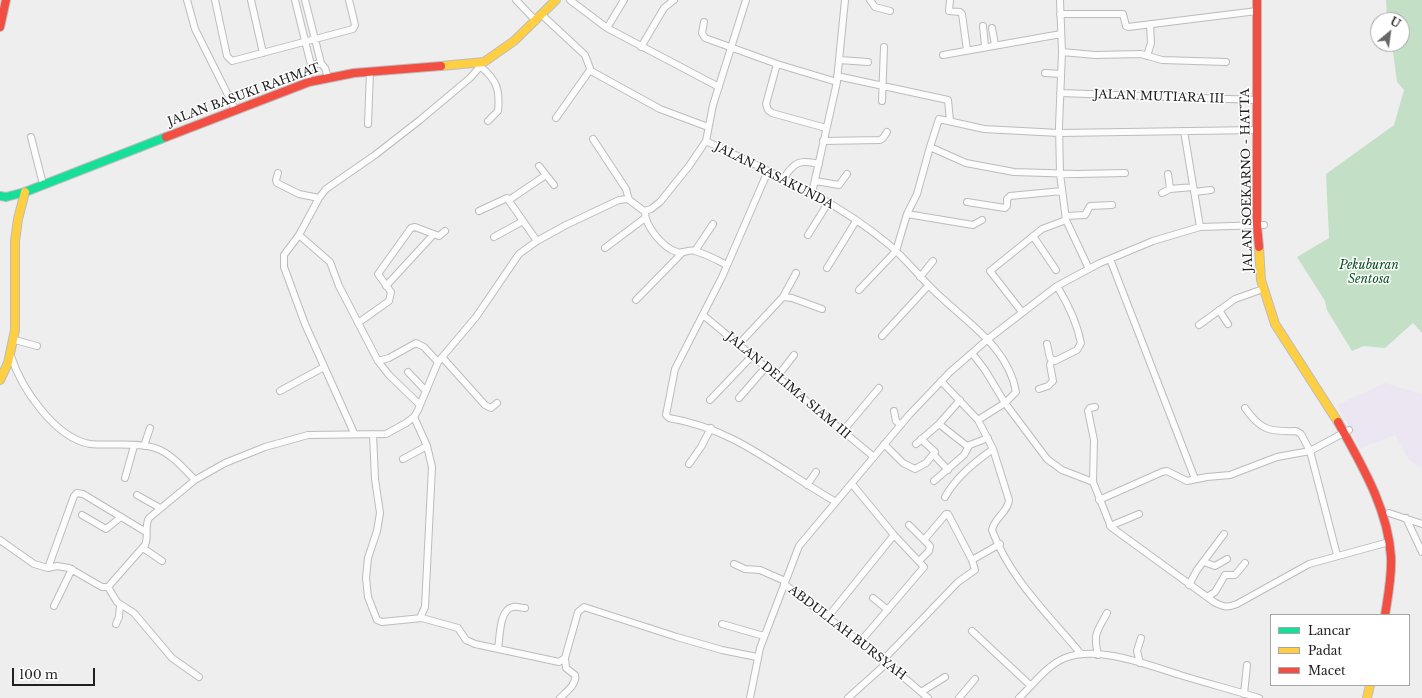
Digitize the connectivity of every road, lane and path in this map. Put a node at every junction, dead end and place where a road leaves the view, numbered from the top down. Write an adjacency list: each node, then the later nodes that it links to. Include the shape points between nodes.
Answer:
1 (6, 0): 27 (main road)
2 (187, 0): 62 (street, via 195,28)
3 (215, 0): 40 (street, via 228,58 232,60)
4 (251, 0): 40 (street)
5 (295, 0): 32 (street)
6 (305, 0): 31 (street)
7 (348, 0): 31 (street, via 354,28)
8 (516, 0): 23 (street)
9 (556, 0): 23 (main road, JALAN BASUKI RAHMAT)
10 (570, 0): 28 (street)
11 (624, 0): 28 (street)
12 (674, 0): 35 (street, via 664,8)
13 (746, 0): 36 (street, JALAN RASAKUNDA)
14 (845, 0): 43 (street)
15 (870, 0): 21 (street, via 874,7)
16 (950, 0): 38 (street, via 949,11 962,14)
17 (1060, 0): 22 (street)
18 (1257, 0): 20 (main road, JALAN SOEKARNO - HATTA)
19 (1264, 0): 113 (main road, JALAN SOEKARNO - HATTA)
20 (1256, 11): 25 (street); 60 (main road, JALAN SOEKARNO - HATTA)
21 (890, 12)
22 (1060, 14): 25 (street, via 1122,13 1127,27); 30 (street)
23 (539, 18): 49 (main road, JALAN BASUKI RAHMAT, via 504,50); 50 (street, via 585,55)
24 (704, 22): 36 (street, via 704,36)
25 (1150, 24): 42 (street, via 1151,43)
26 (983, 26): 34 (street)
27 (0, 28)
28 (607, 28): 35 (street)
29 (992, 28): 33 (street)
30 (1061, 34): 33 (street); 39 (street)
31 (315, 40): 32 (street); 46 (street)
32 (304, 42): 40 (street); 48 (street)
33 (995, 45): 34 (street)
34 (985, 46): 38 (street)
35 (641, 47): 58 (street)
36 (732, 47): 47 (street); 58 (street, JALAN RASAKUNDA)
37 (884, 47): 57 (street)
38 (967, 50): 41 (street)
39 (1062, 52): 42 (street); 53 (street)
40 (262, 53)
41 (943, 54)
42 (1147, 56): 45 (street, via 1162,60)
43 (839, 60): 44 (street); 55 (street)
44 (868, 62)
45 (1226, 62)
46 (321, 63): 48 (street); 54 (street, via 326,68)
47 (777, 64): 55 (street); 68 (street, via 766,104 768,110)
48 (311, 65): 56 (street, via 308,73)
49 (482, 65): 51 (main road, JALAN BASUKI RAHMAT); 64 (street, via 496,83 498,90 498,111); 99 (street, via 420,120 333,184)
50 (590, 70): 63 (street); 67 (street, via 660,109)
51 (370, 71): 54 (main road, JALAN BASUKI RAHMAT); 66 (street)
52 (1045, 73): 53 (street)
53 (1061, 74): 59 (street)
54 (328, 77): 56 (main road, JALAN BASUKI RAHMAT)
55 (837, 79): 57 (street); 68 (street)
56 (309, 82): 62 (main road, JALAN BASUKI RAHMAT)
57 (881, 86): 61 (street); 65 (street, via 948,100)
58 (719, 87): 67 (street, JALAN RASAKUNDA)
59 (1060, 93): 60 (street, JALAN MUTIARA III); 72 (street)
60 (1257, 100): 69 (main road, JALAN SOEKARNO - HATTA)
61 (882, 101)
62 (235, 109): 89 (main road, JALAN BASUKI RAHMAT)
63 (556, 118)
64 (488, 121)
65 (950, 121): 72 (street, via 984,129); 77 (street, via 938,120)
66 (368, 124)
67 (708, 127): 75 (street, JALAN RASAKUNDA)
68 (826, 128): 76 (street)
69 (1257, 130): 70 (street); 113 (main road, JALAN SOEKARNO - HATTA)
70 (1184, 131): 72 (street); 92 (street)
71 (887, 132): 76 (street, via 880,140)
72 (1059, 133): 84 (street)
73 (31, 137): 89 (street)
74 (593, 139): 101 (street, via 626,189)
75 (706, 141): 80 (street, JALAN RASAKUNDA); 107 (street, via 690,166 660,202)
76 (824, 141): 78 (street)
77 (930, 147): 84 (street, via 966,163 980,166 1014,172); 106 (street, via 917,194)
78 (819, 164): 87 (street, via 806,161 797,163 790,168); 88 (street)
79 (539, 166): 86 (street)
80 (768, 171): 87 (street, JALAN RASAKUNDA); 128 (street)
81 (278, 173): 99 (street, via 277,183 299,194)
82 (1125, 173): 84 (street)
83 (847, 174): 88 (street, via 839,185)
84 (1060, 174): 94 (street)
85 (1168, 174): 91 (street)
86 (546, 175): 90 (street); 100 (street)
87 (784, 178): 97 (street, JALAN RASAKUNDA)
88 (815, 181): 97 (street)
89 (43, 184): 95 (main road, JALAN BASUKI RAHMAT)
90 (554, 185)
91 (1170, 189): 92 (street); 96 (street)
92 (1193, 190): 93 (street); 114 (street)
93 (1211, 190)
94 (1062, 191): 102 (street, via 1010,196 1005,208); 108 (street)
95 (25, 192): 98 (main road, JALAN BASUKI RAHMAT); 150 (main road, via 17,220 15,243)
96 (1162, 193)
97 (812, 194): 103 (street, JALAN RASAKUNDA)
98 (0, 196)
99 (319, 198): 116 (street)
100 (509, 200): 105 (street, via 505,198); 111 (street)
101 (629, 200): 107 (street); 121 (street, via 612,202)
102 (967, 202)
103 (828, 203): 109 (street, JALAN RASAKUNDA); 118 (street)
104 (1112, 205): 108 (street, via 1093,205 1084,215)
105 (479, 211)
106 (907, 214): 110 (street, via 973,225); 124 (street)
107 (645, 215): 122 (street); 125 (street, via 656,236 672,250)
108 (1066, 218): 119 (street); 130 (street)
109 (856, 220): 124 (street, JALAN RASAKUNDA); 129 (street)
110 (982, 220)
111 (523, 221): 120 (street); 121 (street)
112 (714, 224): 123 (street)
113 (1260, 225): 114 (street); 137 (main road, JALAN SOEKARNO - HATTA, via 1259,264); 187 (main road, JALAN SOEKARNO - HATTA, via 1267,278 1280,318)
114 (1200, 227): 126 (street, via 1153,241)
115 (445, 231): 117 (street, via 441,236)
116 (299, 235): 145 (street, via 330,262); 161 (street, via 285,253 284,267)
117 (433, 235): 134 (street); 134 (street, via 412,227 378,272)
118 (808, 235)
119 (1033, 236): 131 (street); 143 (street, via 990,271)
120 (494, 237)
121 (537, 241): 158 (street, via 519,254 476,317)
122 (605, 248)
123 (695, 251): 125 (street); 128 (street)
124 (896, 251): 133 (street, JALAN RASAKUNDA); 138 (street)
125 (682, 253): 140 (street)
126 (1110, 259): 130 (street); 207 (street)
127 (933, 261): 133 (street)
128 (727, 265): 144 (street)
129 (827, 268)
130 (1089, 269): 136 (street)
131 (1056, 270)
132 (796, 273): 139 (street)
133 (920, 277): 135 (street, JALAN RASAKUNDA)
134 (386, 286): 145 (street, via 391,294 389,301)
135 (928, 286): 148 (street); 149 (street, JALAN RASAKUNDA)
136 (1057, 286): 143 (street); 159 (street, via 1067,302 1081,343 1077,350 1056,361)
137 (1263, 289): 142 (street, via 1235,299); 187 (main road, JALAN SOEKARNO - HATTA, via 1275,324)
138 (859, 290)
139 (783, 297): 141 (street); 152 (street)
140 (636, 300)
141 (822, 309)
142 (1219, 310): 146 (street); 147 (street)
143 (1022, 312): 149 (street)
144 (703, 314): 152 (street, JALAN DELIMA SIAM III); 185 (street, via 675,369 666,415 669,418)
145 (358, 323): 160 (street)
146 (1228, 324)
147 (1199, 325)
148 (882, 336)
149 (988, 339): 154 (street); 174 (street, JALAN RASAKUNDA, via 1007,365 1013,380 1016,392)
150 (15, 340): 153 (street); 156 (main road)
151 (1047, 344): 159 (street)
152 (738, 345): 157 (street, JALAN DELIMA SIAM III)
153 (37, 346)
154 (972, 353): 166 (street); 174 (street)
155 (794, 355): 164 (street)
156 (11, 356): 165 (main road); 194 (street, via 31,397 68,435 91,444)
157 (752, 356): 162 (street, JALAN DELIMA SIAM III); 172 (street)
158 (440, 360): 160 (street, via 416,343); 170 (street); 175 (street, via 485,405 491,408)
159 (1052, 360): 168 (street, via 1050,364 1053,380 1048,386)
160 (378, 361): 176 (street, via 389,376)
161 (324, 367): 169 (street); 188 (street)
162 (766, 367): 164 (street, JALAN DELIMA SIAM III); 171 (street)
163 (408, 372): 170 (street)
164 (777, 377): 186 (street, JALAN DELIMA SIAM III)
165 (0, 380)
166 (941, 381): 173 (street); 183 (street)
167 (879, 388): 186 (street)
168 (1038, 389)
169 (280, 391)
170 (426, 391): 176 (street)
171 (739, 398)
172 (710, 400)
173 (960, 400): 181 (street); 182 (street)
174 (1005, 403): 181 (street); 210 (street, via 1051,462 1062,470)
175 (497, 404)
176 (420, 405): 180 (street)
177 (1095, 407): 210 (street, via 1088,411 1094,440)
178 (1245, 408): 199 (street, via 1254,421 1266,430 1299,432)
179 (894, 412): 183 (street, via 895,420)
180 (414, 417): 189 (street, via 390,432); 196 (street)
181 (978, 420): 190 (street)
182 (938, 424): 191 (street); 197 (street, via 962,444)
183 (901, 425): 192 (street)
184 (150, 428): 195 (street)
185 (710, 428): 203 (street, via 702,447); 212 (street, via 751,448)
186 (842, 432): 201 (street, JALAN DELIMA SIAM III)
187 (1346, 432): 199 (street); 219 (main road, JALAN SOEKARNO - HATTA, via 1371,471); 231 (main road, JALAN SOEKARNO - HATTA, via 1378,502)
188 (354, 433): 189 (street); 208 (street, via 300,437 238,458)
189 (373, 434): 257 (street, via 380,513 366,568 368,597 377,620 382,622)
190 (988, 438): 197 (street); 198 (street)
191 (921, 439): 193 (street); 200 (street, via 934,450)
192 (884, 444): 200 (street, via 913,469 923,466); 201 (street)
193 (916, 444)
194 (134, 446): 195 (street); 206 (street)
195 (144, 446): 208 (street, via 162,451)
196 (426, 446): 202 (street); 257 (street, via 432,467 432,481 425,608)
197 (969, 446): 204 (street, via 964,455)
198 (993, 449): 214 (street, via 974,463); 232 (street, via 1009,495 1009,504 992,527)
199 (1310, 450): 207 (street, via 1277,457 1230,475); 235 (street)
200 (934, 455): 204 (street)
201 (874, 457): 211 (street)
202 (403, 459)
203 (689, 464)
204 (948, 470): 209 (street)
205 (816, 472): 212 (street)
206 (124, 478)
207 (1195, 479): 215 (street, via 1185,481 1165,471)
208 (195, 480): 217 (street)
209 (934, 481)
210 (1093, 482): 215 (street)
211 (852, 484): 216 (street); 228 (street)
212 (808, 485): 216 (street)
213 (137, 495): 217 (street)
214 (945, 497)
215 (1099, 500): 225 (street)
216 (836, 502): 245 (street, via 799,546)
217 (160, 508): 226 (street, via 149,518)
218 (1139, 514): 225 (street)
219 (1389, 514): 222 (street); 256 (main road, JALAN SOEKARNO - HATTA, via 1398,566)
220 (82, 515): 221 (street, via 106,530)
221 (121, 517): 226 (street); 243 (street, via 83,494 76,494)
222 (1406, 518): 223 (street); 234 (street)
223 (1422, 524)
224 (909, 525): 230 (street)
225 (1110, 526): 246 (street)
226 (146, 532): 233 (street)
227 (1224, 534): 240 (street)
228 (894, 535): 239 (street); 258 (street)
229 (0, 540): 243 (street, via 34,564)
230 (924, 540): 237 (street, via 948,514); 239 (street, via 930,548)
231 (1389, 542): 235 (street); 255 (main road, JALAN SOEKARNO - HATTA, via 1390,579)
232 (1000, 544): 237 (street); 266 (street, via 1025,589)
233 (143, 548): 238 (street); 247 (street)
234 (1422, 552)
235 (1337, 555): 248 (street, via 1309,564 1228,607 1223,607)
236 (1227, 559): 240 (street, via 1215,566)
237 (972, 560): 270 (street, via 975,570 958,582)
238 (162, 561)
239 (919, 561): 253 (street, via 923,569)
240 (1204, 562): 246 (street)
241 (1245, 563): 248 (street, via 1234,575 1225,575 1215,592)
242 (734, 564): 245 (street, ABDULLAH BURSYAH, via 745,569 760,570)
243 (48, 568): 244 (street, via 61,566)
244 (72, 569): 247 (street); 251 (street)
245 (785, 583): 258 (street, ABDULLAH BURSYAH); 262 (street)
246 (1189, 585): 248 (street)
247 (108, 588): 250 (street)
248 (1207, 597)
249 (873, 598): 253 (street)
250 (120, 605): 259 (street); 273 (street, via 134,612 172,658)
251 (54, 606)
252 (525, 608): 265 (street, via 513,607 506,611)
253 (888, 610): 264 (street)
254 (1107, 613): 267 (street, via 1096,635)
255 (1384, 614)
256 (1391, 614)
257 (420, 618): 265 (street, via 458,628 468,642)
258 (827, 618): 264 (street, ABDULLAH BURSYAH)
259 (116, 624)
260 (722, 624): 262 (street)
261 (972, 631): 276 (street)
262 (764, 636): 268 (street)
263 (1142, 638): 271 (street, via 1137,651)
264 (860, 642): 270 (street, ABDULLAH BURSYAH)
265 (498, 649): 269 (street, via 553,661)
266 (1082, 654): 267 (street); 276 (street, via 1066,657 1056,663)
267 (1098, 655): 271 (street)
268 (757, 657): 269 (street, via 677,637 584,607 578,612); 282 (street)
269 (565, 658): 281 (street, via 566,668 576,678)
270 (885, 662): 279 (street, ABDULLAH BURSYAH); 283 (street)
271 (1140, 663): 280 (street)
272 (1247, 665): 280 (street)
273 (199, 677)
274 (945, 678): 279 (street)
275 (976, 679): 285 (street)
276 (1031, 686): 286 (street)
277 (1370, 686): 288 (main road)
278 (1377, 686): 289 (main road)
279 (922, 692): 284 (street, ABDULLAH BURSYAH)
280 (1244, 694): 287 (street)
281 (560, 698)
282 (750, 698)
283 (848, 698)
284 (928, 698)
285 (959, 698)
286 (1021, 698)
287 (1259, 698)
288 (1367, 698)
289 (1374, 698)

